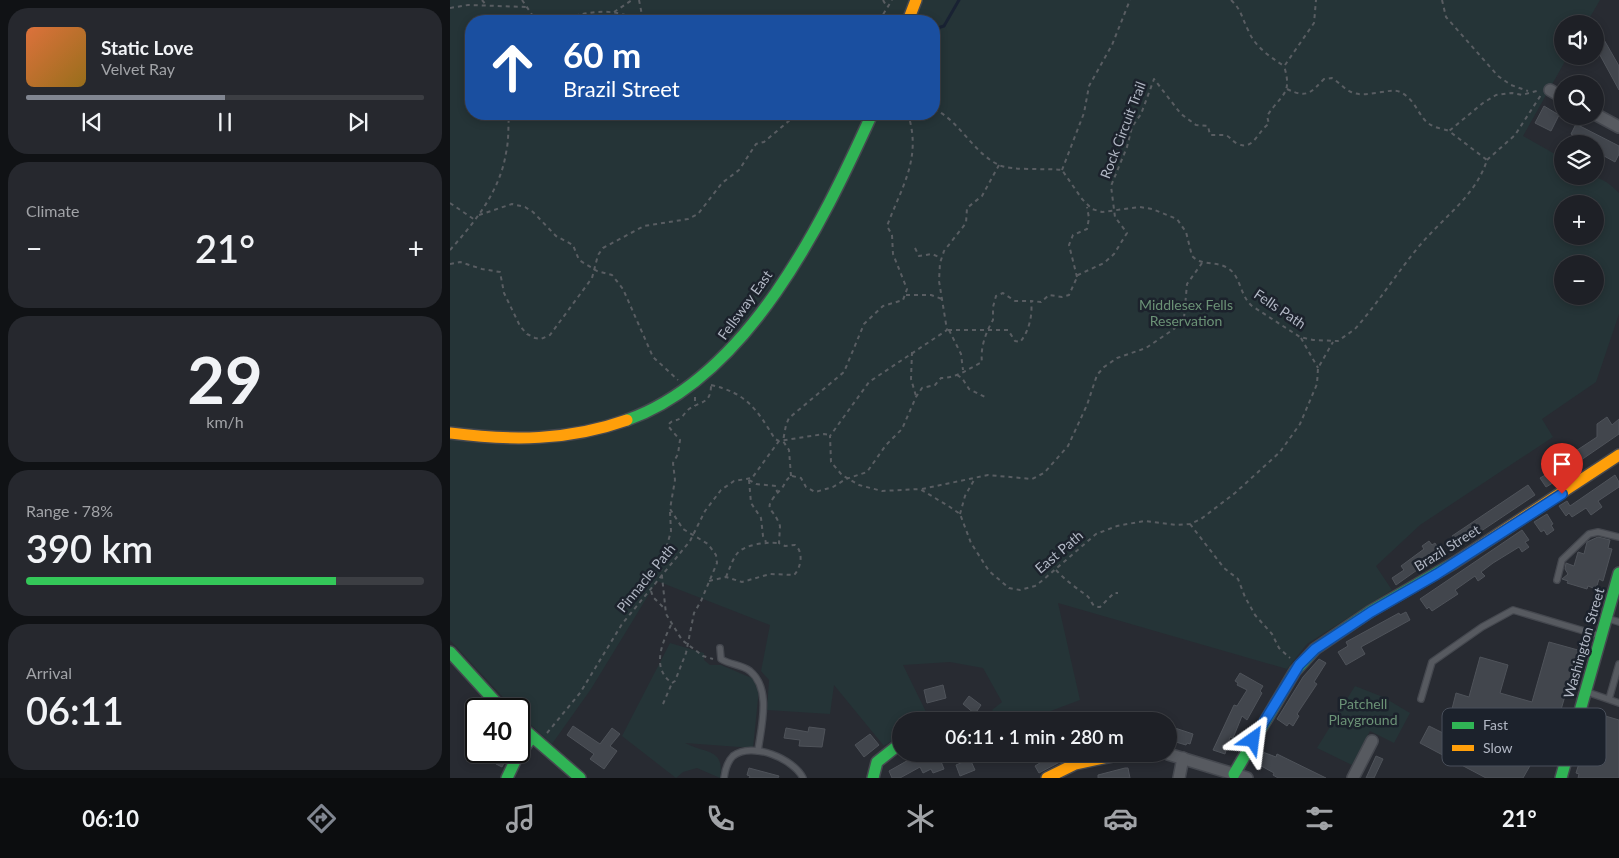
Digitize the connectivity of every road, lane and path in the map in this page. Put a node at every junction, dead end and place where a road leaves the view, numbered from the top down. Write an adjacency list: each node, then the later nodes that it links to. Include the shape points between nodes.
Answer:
1 (482, 0): 12 (path)
2 (522, 0): 13 (path)
3 (632, 0): 16 (path)
4 (639, 0): 20 (path)
5 (883, 0): 14 (path)
6 (892, 0): 14 (path)
7 (916, 0): 22 (street)
8 (1130, 0): 38 (path, via 1112,45 1089,86 1084,113)
9 (1231, 0): 23 (path, via 1239,7 1258,47)
10 (1316, 0): 23 (path, via 1314,23)
11 (1442, 0): 26 (path, via 1446,17 1498,76 1511,85)
12 (487, 6): 13 (path); 15 (path)
13 (527, 7): 17 (path)
14 (887, 7): 21 (path)
15 (450, 8)
16 (614, 12): 18 (path); 19 (path)
17 (531, 15)
18 (576, 15)
19 (627, 15)
20 (642, 15)
21 (882, 15)
22 (910, 15)
23 (1284, 66): 24 (path)
24 (1287, 89): 35 (path, via 1306,93 1314,90 1324,79 1332,78 1351,93 1399,91 1413,101 1432,126); 41 (path, Rock Circuit Trail, via 1267,116 1269,124 1252,144 1241,145 1226,135 1210,135 1208,126 1187,120 1172,106 1154,79 1112,183)
25 (1550, 90): 26 (path); 27 (street); 36 (path, via 1541,95 1515,135)
26 (1531, 91): 35 (path, via 1522,95 1496,95)
27 (1554, 92)
28 (940, 112): 37 (path)
29 (1604, 119): 34 (street)
30 (509, 120): 42 (path, via 503,168)
31 (790, 120): 49 (path, via 764,142 756,144 739,170 722,183 698,214 634,231 603,248)
32 (869, 120): 62 (street, Fellsway East, via 830,203 782,280 745,333)
33 (909, 120): 51 (path, via 913,135 912,164 887,226 892,235 893,254 906,284)
34 (1619, 127)
35 (1449, 131): 36 (path)
36 (1487, 160): 57 (path, via 1471,191 1420,245 1362,322 1348,336)
37 (999, 165): 38 (path); 46 (path, via 982,196 969,206 966,223)
38 (1062, 170): 40 (path)
39 (450, 203): 43 (path)
40 (1087, 206): 41 (path, via 1097,211); 50 (path, via 1088,227 1073,235 1068,245)
41 (1113, 209): 47 (path, via 1140,206 1177,219 1186,232 1192,256); 50 (path, via 1117,222 1127,230 1126,237 1104,263)
42 (479, 215): 43 (path); 49 (path, via 512,204 525,207 556,236 573,245 579,260)
43 (475, 220): 45 (path)
44 (916, 248): 46 (path, via 919,256 932,254)
45 (450, 250)
46 (941, 258): 52 (path, via 939,281)
47 (1202, 263): 56 (path, Fells Path, via 1228,268 1236,276 1249,303); 73 (path, via 1187,284 1184,318 1146,348 1117,358 1104,367 1097,375 1085,412 1068,446 1044,473 1032,479 988,475)
48 (450, 264): 49 (path, via 460,262 500,272 504,293 520,326 527,334 539,339 551,334 566,315 592,278)
49 (594, 269): 64 (path, via 615,277 654,357)
50 (1076, 277): 53 (path, via 1076,284 1069,295 1049,295 1041,302)
51 (906, 295): 52 (path, via 927,294); 70 (path, via 903,300 883,306 864,324 846,369 789,418)
52 (942, 299): 54 (path)
53 (1031, 301): 55 (path, via 1015,301 1007,294 999,294 994,299 994,318); 55 (path, via 1028,327 1020,342 1008,330)
54 (948, 330): 55 (path); 58 (path); 60 (path, via 961,354)
55 (987, 330): 60 (path, via 980,351 982,362 969,371)
56 (1300, 337): 57 (path, Fells Path); 59 (path)
57 (1332, 342): 59 (path)
58 (912, 352): 65 (path); 68 (path, via 869,382)
59 (1318, 368): 80 (path, via 1317,384 1300,424 1280,452 1235,493)
60 (963, 370): 61 (path)
61 (957, 375): 65 (path, via 952,379 940,378); 66 (path, via 969,389)
62 (701, 378): 63 (path); 64 (street, Fellsway East)
63 (711, 385): 69 (path, via 732,390 741,396); 78 (path, via 710,396 702,404 668,423 680,440 673,463 675,480)
64 (688, 388): 67 (street, Fellsway East, via 633,419 577,436 528,441)
65 (916, 397): 74 (path, via 902,429 868,470)
66 (985, 397)
67 (450, 433)
68 (830, 436): 70 (path, via 824,434); 74 (path, via 831,462)
69 (779, 441): 70 (path); 75 (path)
70 (783, 441): 72 (path, via 789,450)
71 (1619, 455): 103 (street, Brazil Street, via 1315,649)
72 (790, 476): 74 (path, via 801,478 806,487 815,492); 77 (path)
73 (976, 478): 76 (path); 79 (path, via 964,496)
74 (846, 479): 76 (path, via 882,491)
75 (749, 480): 77 (path, via 776,486); 81 (path, Pinnacle Path, via 734,482 721,490 705,511); 83 (path, via 752,503 761,518)
76 (920, 489): 79 (path)
77 (777, 492): 84 (path, via 770,505 780,526)
78 (670, 509): 81 (path, via 683,529); 88 (path, via 671,531 663,557)
79 (960, 514): 85 (path, East Path, via 984,565 1009,588 1020,590 1035,586)
80 (1190, 524): 85 (path, East Path, via 1144,522 1117,526 1096,534); 103 (path, via 1224,568 1238,579 1255,615)
81 (694, 534): 88 (path, Pinnacle Path); 90 (path, via 705,540 716,555 717,563)
82 (1619, 537): 89 (lane, via 1598,532 1589,534 1562,560)
83 (766, 542): 84 (path); 87 (path, via 739,552)
84 (778, 543): 87 (path, via 785,546 796,544 799,548 799,566 794,575 770,574 742,582)
85 (1056, 570): 92 (path, via 1096,607)
86 (1619, 573): 94 (street, Washington Street)
87 (726, 577): 90 (path)
88 (662, 578): 91 (path, Pinnacle Path); 93 (path)
89 (1557, 580)
90 (709, 581): 98 (path, via 694,613)
91 (651, 590): 93 (path); 113 (path, Pinnacle Path, via 622,624 580,692)
92 (1118, 593)
93 (664, 608): 96 (path)
94 (1606, 618): 95 (lane); 97 (street, Washington Street)
95 (1619, 622)
96 (671, 625): 98 (path); 104 (path, via 660,659 661,672)
97 (1601, 636): 105 (street, Washington Street); 107 (lane, via 1513,610 1432,662)
98 (687, 645): 101 (path, via 703,656); 104 (path)
99 (720, 648): 101 (lane)
100 (450, 652): 106 (street)
101 (721, 658): 115 (lane, via 748,670 759,683 764,714)
102 (1619, 664): 108 (lane)
103 (1297, 668): 120 (street, Brazil Street)
104 (672, 682): 110 (path)
105 (1585, 691): 108 (lane); 111 (street, Washington Street)
106 (492, 698)
107 (1421, 698)
108 (1609, 698): 109 (lane)
109 (1619, 703)
110 (663, 704)
111 (1580, 708)
112 (530, 735): 113 (street)
113 (535, 740): 121 (street, via 516,757); 122 (street)
114 (1372, 741): 129 (street)
115 (758, 750): 123 (lane, via 733,757); 124 (lane, via 785,761)
116 (892, 750): 125 (street, via 877,762)
117 (1177, 756): 118 (street)
118 (1183, 758): 120 (street); 127 (street)
119 (1084, 762): 126 (street)
120 (1234, 774): 128 (street)
121 (508, 778)
122 (580, 778)
123 (724, 778)
124 (803, 778)
125 (872, 778)
126 (1047, 778)
127 (1179, 778)
128 (1247, 778)
129 (1353, 778)

